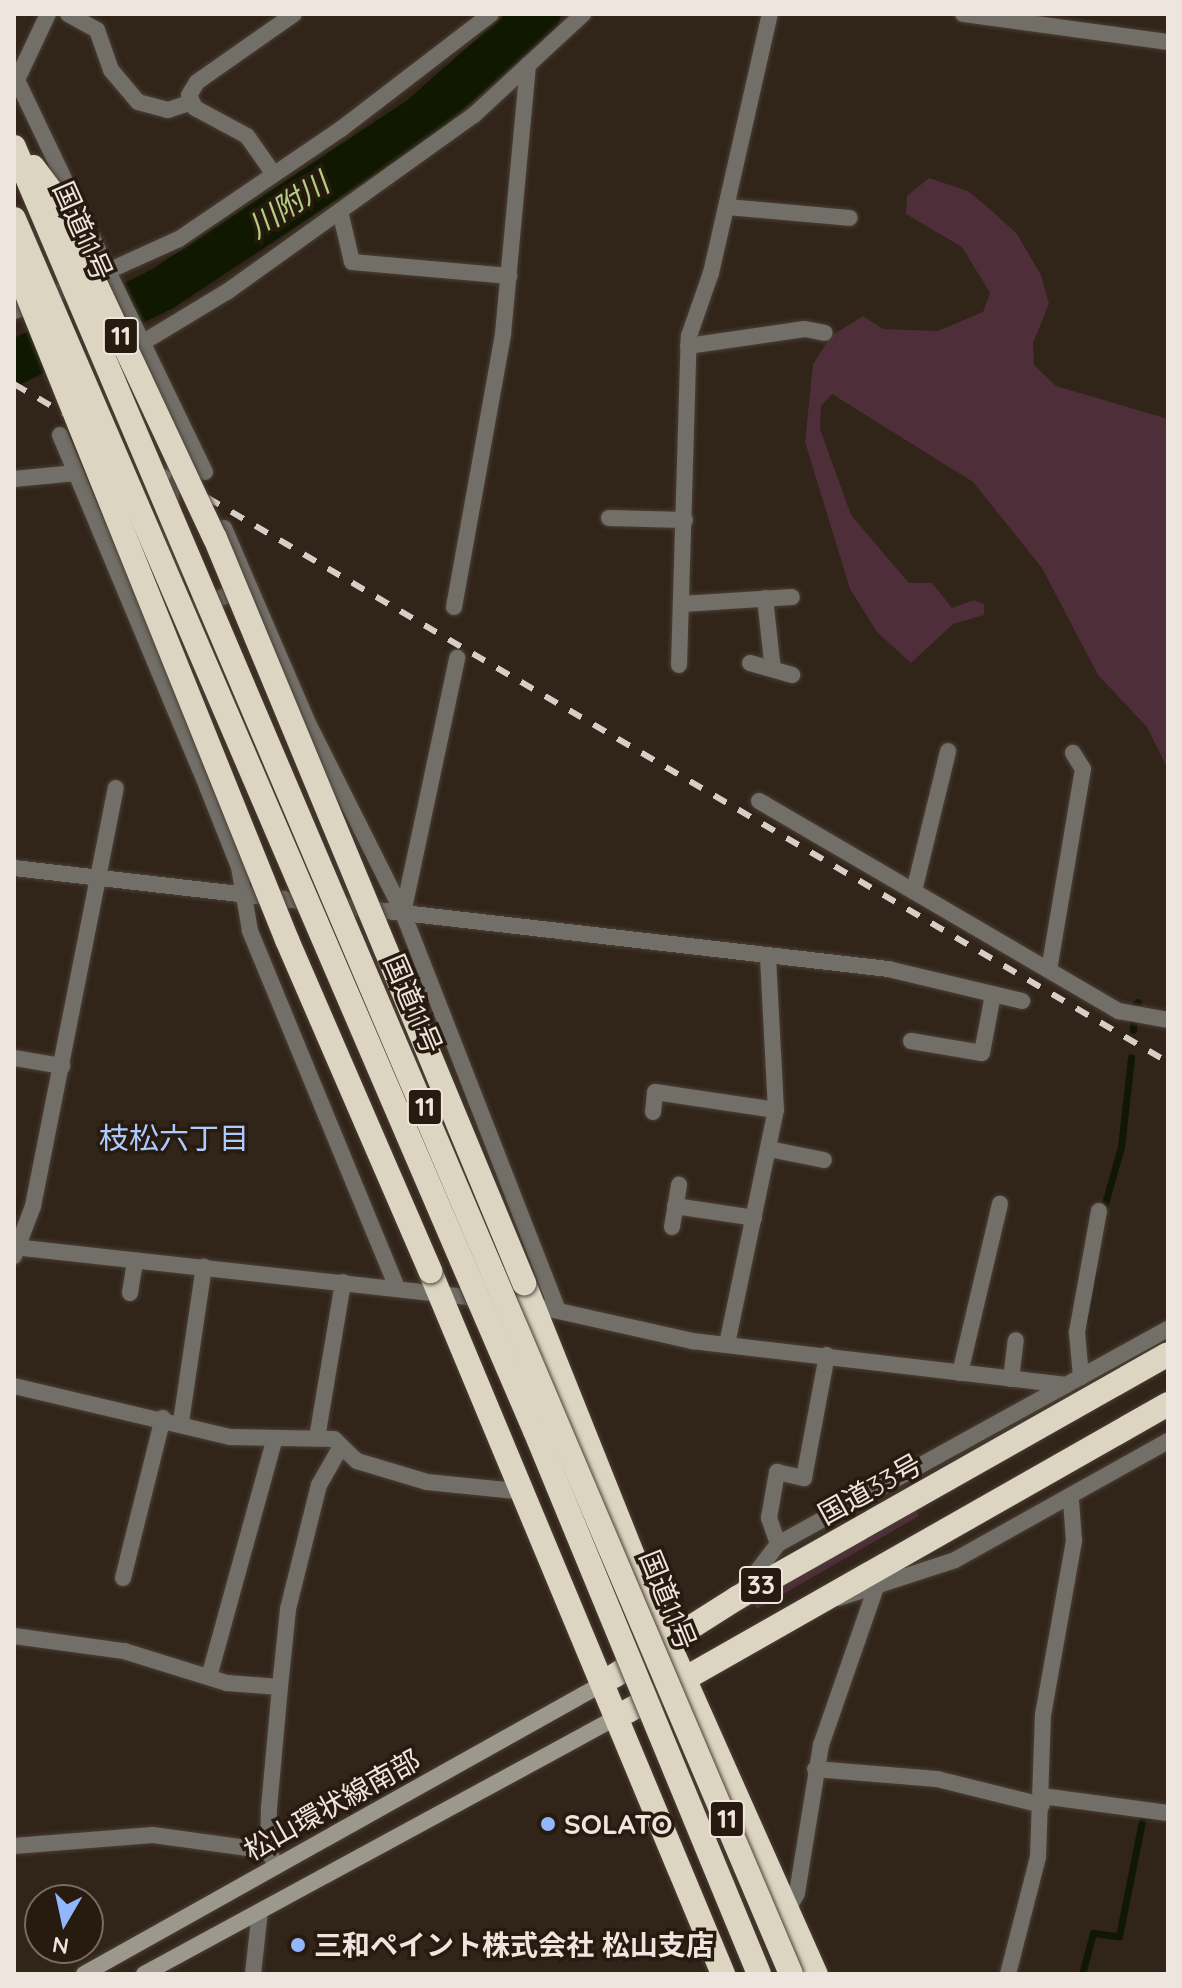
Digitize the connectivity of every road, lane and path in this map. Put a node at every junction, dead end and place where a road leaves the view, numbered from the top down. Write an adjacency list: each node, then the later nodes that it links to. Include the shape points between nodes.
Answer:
1 (48, 14): 12 (street)
2 (68, 14): 13 (street, via 97,30 111,70 138,102 168,110)
3 (294, 14): 13 (street, via 197,82)
4 (491, 14): 15 (street)
5 (583, 14): 11 (street)
6 (770, 14): 16 (street)
7 (963, 14): 9 (street)
8 (1098, 14): 9 (street)
9 (1095, 32): 10 (street)
10 (1168, 42)
11 (528, 65): 17 (street, via 474,115); 22 (street)
12 (15, 81): 21 (street)
13 (189, 103): 15 (street, via 247,136)
14 (14, 145): 81 (highway, 11, bridge, via 54,195 215,538); 125 (highway, 国道11号 / 11, bridge)
15 (273, 173): 21 (street, via 179,239)
16 (727, 207): 18 (street); 26 (street)
17 (340, 211): 22 (street, via 352,262); 25 (street)
18 (850, 218)
19 (14, 219): 124 (highway, 国道11号 / 11, bridge, via 582,1543)
20 (14, 262): 78 (highway, 11, bridge, via 287,940)
21 (108, 271): 23 (street); 25 (street)
22 (509, 276): 39 (street)
23 (14, 311)
24 (825, 333): 26 (street, via 805,329)
25 (141, 340): 27 (street)
26 (688, 346): 33 (street)
27 (165, 387): 29 (street); 40 (street, via 176,449 167,530)
28 (60, 435): 30 (street)
29 (205, 472)
30 (76, 473): 31 (street); 41 (street)
31 (14, 479)
32 (609, 518): 33 (street)
33 (685, 520): 38 (street)
34 (224, 528): 35 (street)
35 (249, 587): 40 (street); 55 (street)
36 (792, 597): 37 (street)
37 (765, 598): 38 (street); 45 (street)
38 (682, 604): 44 (street)
39 (454, 607)
40 (187, 611): 41 (street)
41 (140, 629): 54 (street)
42 (457, 658): 55 (street)
43 (750, 663): 45 (street)
44 (679, 665)
45 (773, 670): 46 (street)
46 (792, 675)
47 (948, 751): 53 (street)
48 (1073, 753): 57 (street, via 1083,769)
49 (116, 788): 52 (street)
50 (759, 801): 53 (street)
51 (14, 868): 52 (street)
52 (101, 881): 54 (street); 63 (street)
53 (914, 891): 57 (street)
54 (245, 897): 55 (street); 79 (street, via 250,931)
55 (403, 913): 56 (street); 81 (street)
56 (768, 955): 58 (street, via 888,969); 64 (street)
57 (1049, 970): 60 (street, via 1119,1011)
58 (993, 994): 59 (street); 61 (street, via 982,1053)
59 (1022, 1001)
60 (1168, 1020)
61 (911, 1041)
62 (14, 1058): 63 (street)
63 (62, 1066): 74 (street, via 33,1206)
64 (776, 1110): 65 (street, via 655,1092); 66 (street)
65 (653, 1112)
66 (769, 1149): 67 (street); 72 (street)
67 (824, 1160)
68 (679, 1185): 70 (street)
69 (1000, 1204): 88 (street)
70 (675, 1206): 72 (street); 73 (street)
71 (1099, 1211): 90 (street)
72 (754, 1218): 84 (street)
73 (672, 1227)
74 (15, 1250): 75 (street)
75 (135, 1260): 76 (street); 80 (street)
76 (204, 1267): 77 (street); 94 (street)
77 (343, 1282): 79 (street); 95 (street)
78 (435, 1282): 79 (street); 81 (street); 85 (highway, 11)
79 (397, 1288)
80 (130, 1293)
81 (538, 1304): 84 (street); 85 (street); 107 (highway, 11)
82 (1168, 1329): 90 (street)
83 (1016, 1340): 89 (street)
84 (727, 1344): 87 (street)
85 (466, 1351): 99 (highway, 11)
86 (1168, 1354): 104 (highway, 国道33号 / 33)
87 (827, 1355): 88 (street); 101 (street, via 804,1478 777,1472 769,1518)
88 (960, 1373): 89 (street)
89 (1011, 1379): 90 (street)
90 (1073, 1381): 101 (street)
91 (14, 1386): 93 (street)
92 (1168, 1404): 105 (highway, 33)
93 (163, 1418): 94 (street); 102 (street)
94 (181, 1422): 96 (street)
95 (317, 1438): 96 (street); 98 (street, via 334,1439)
96 (274, 1441): 108 (street)
97 (1168, 1441): 100 (street)
98 (339, 1450): 99 (street, via 427,1482); 111 (street, via 319,1485 288,1609)
99 (525, 1492): 110 (highway, 11)
100 (1071, 1501): 103 (street, via 955,1560); 114 (street, via 1074,1541 1043,1715)
101 (778, 1544): 104 (street)
102 (123, 1578)
103 (875, 1590): 105 (street); 113 (street)
104 (737, 1598): 107 (highway, 国道33号 / 33)
105 (814, 1605): 109 (highway, 33)
106 (14, 1636): 108 (street, via 124,1651)
107 (667, 1640): 109 (highway, 国道11号 / 11); 110 (highway, 国道33号 / 33)
108 (209, 1677): 111 (street)
109 (686, 1681): 112 (highway, 33); 119 (highway, 国道11号 / 11)
110 (604, 1683): 112 (highway, 11); 117 (street, 松山環状線南部)
111 (280, 1687): 117 (street)
112 (619, 1716): 118 (street, 松山環状線南部); 123 (highway, 11)
113 (815, 1769): 114 (street, via 937,1779); 119 (street, via 797,1893)
114 (1042, 1801): 115 (street); 127 (street, via 1034,1877)
115 (1168, 1813)
116 (14, 1846): 117 (street, via 153,1835)
117 (273, 1858): 120 (street, 松山環状線南部)
118 (260, 1911): 121 (street, 松山環状線南部); 122 (street)
119 (786, 1913): 126 (highway, 国道11号 / 11)
120 (84, 1974)
121 (144, 1974)
122 (253, 1974)
123 (723, 1974)
124 (759, 1974)
125 (791, 1974)
126 (816, 1974)
127 (1008, 1974)

